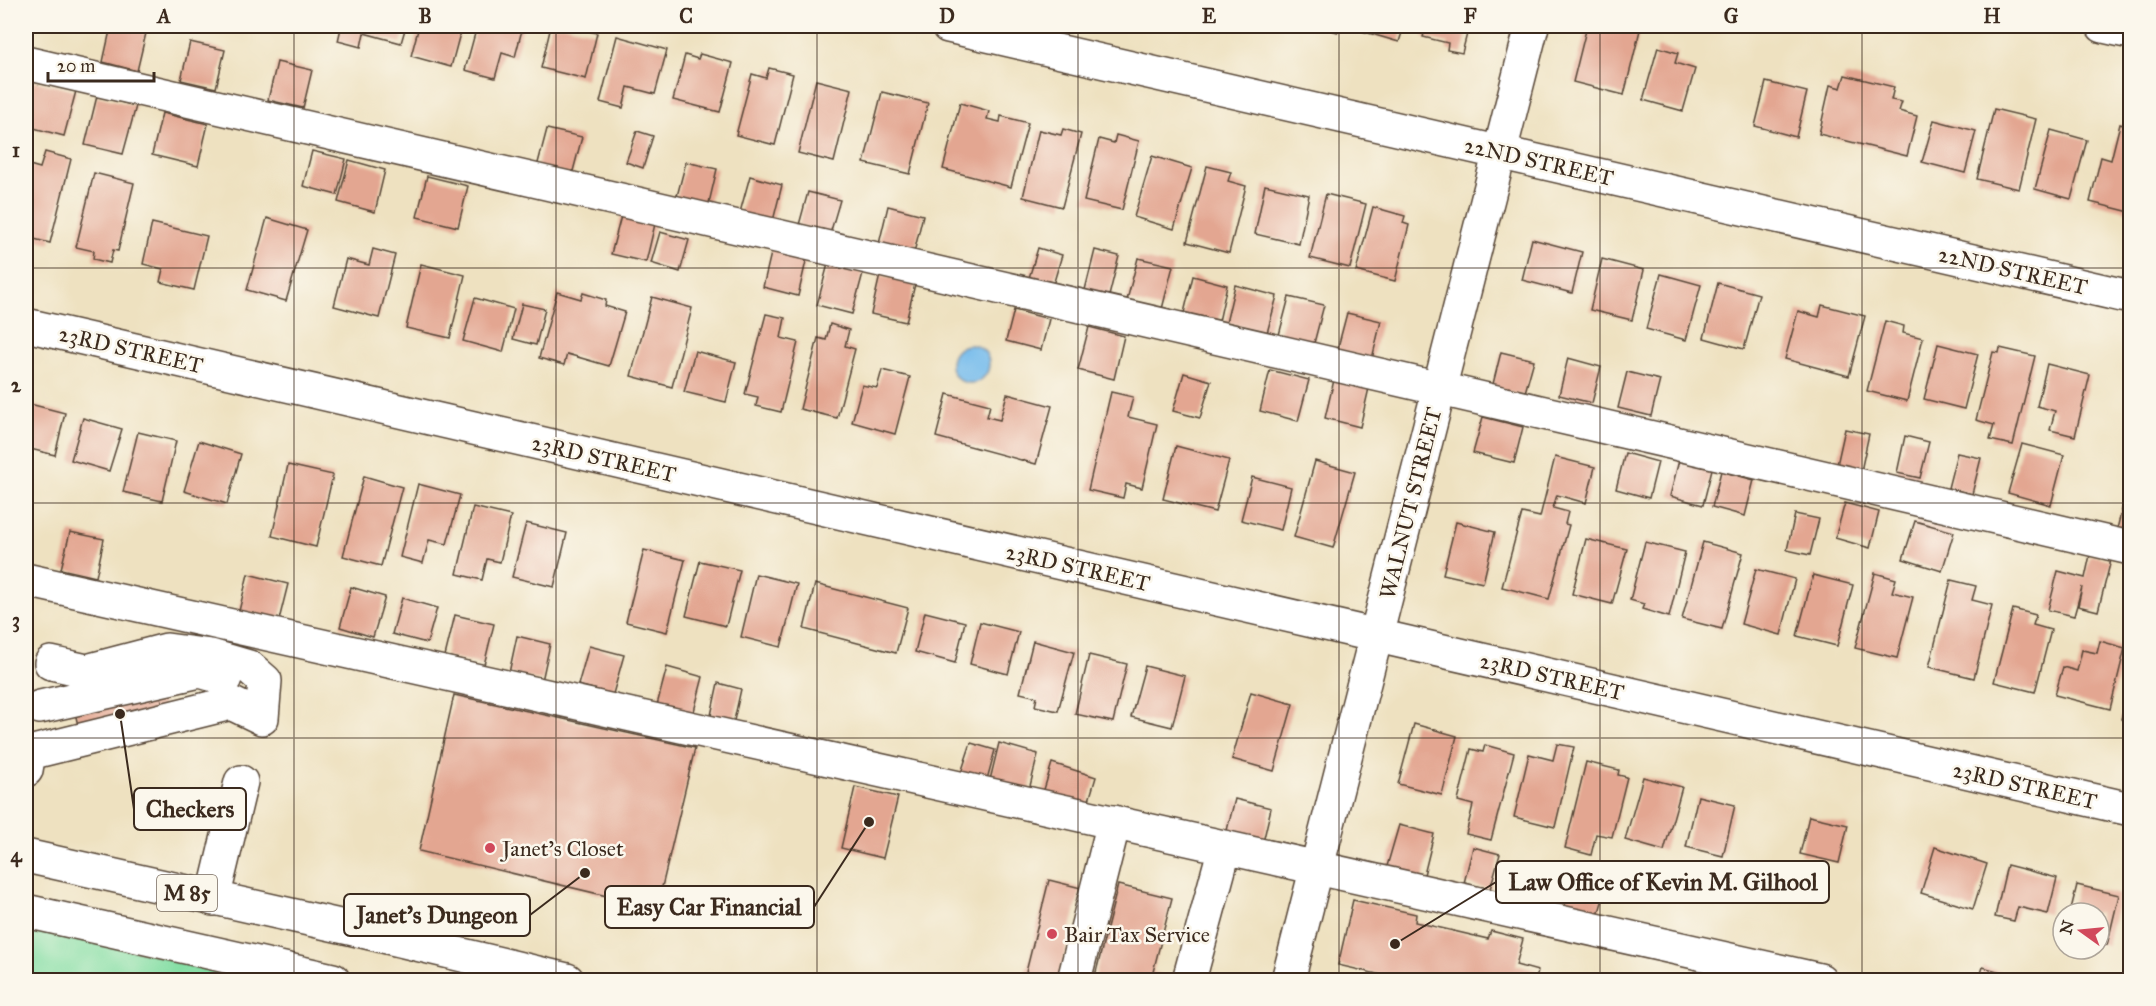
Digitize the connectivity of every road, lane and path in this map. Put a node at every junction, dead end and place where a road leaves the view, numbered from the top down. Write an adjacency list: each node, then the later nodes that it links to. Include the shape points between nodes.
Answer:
1 (948, 26): 6 (street, 22ND STREET)
2 (1532, 26): 6 (street, WALNUT STREET)
3 (2103, 26): 4 (street)
4 (2130, 32)
5 (26, 63): 9 (street)
6 (1500, 152): 7 (street, 22ND STREET); 9 (street, WALNUT STREET)
7 (2130, 297)
8 (26, 325): 12 (street, 23RD STREET)
9 (1439, 389): 10 (street); 12 (street, WALNUT STREET)
10 (2130, 548)
11 (26, 580): 19 (street)
12 (1376, 636): 18 (street, 23RD STREET); 22 (street, WALNUT STREET)
13 (51, 663): 15 (street, via 87,671 167,650 211,656 249,667 265,681)
14 (40, 707): 15 (street, via 200,671 236,680 256,697)
15 (262, 718): 16 (street, via 231,703 29,753)
16 (26, 770)
17 (241, 782): 23 (street)
18 (2130, 809)
19 (1114, 822): 20 (street); 27 (street)
20 (1225, 847): 22 (street); 28 (street)
21 (26, 856): 23 (street, M 85)
22 (1316, 867): 29 (street, WALNUT STREET); 30 (street)
23 (213, 899): 26 (street, M 85)
24 (26, 910): 25 (street)
25 (333, 981)
26 (567, 981)
27 (1074, 981)
28 (1189, 981)
29 (1288, 981)
30 (1820, 981)

